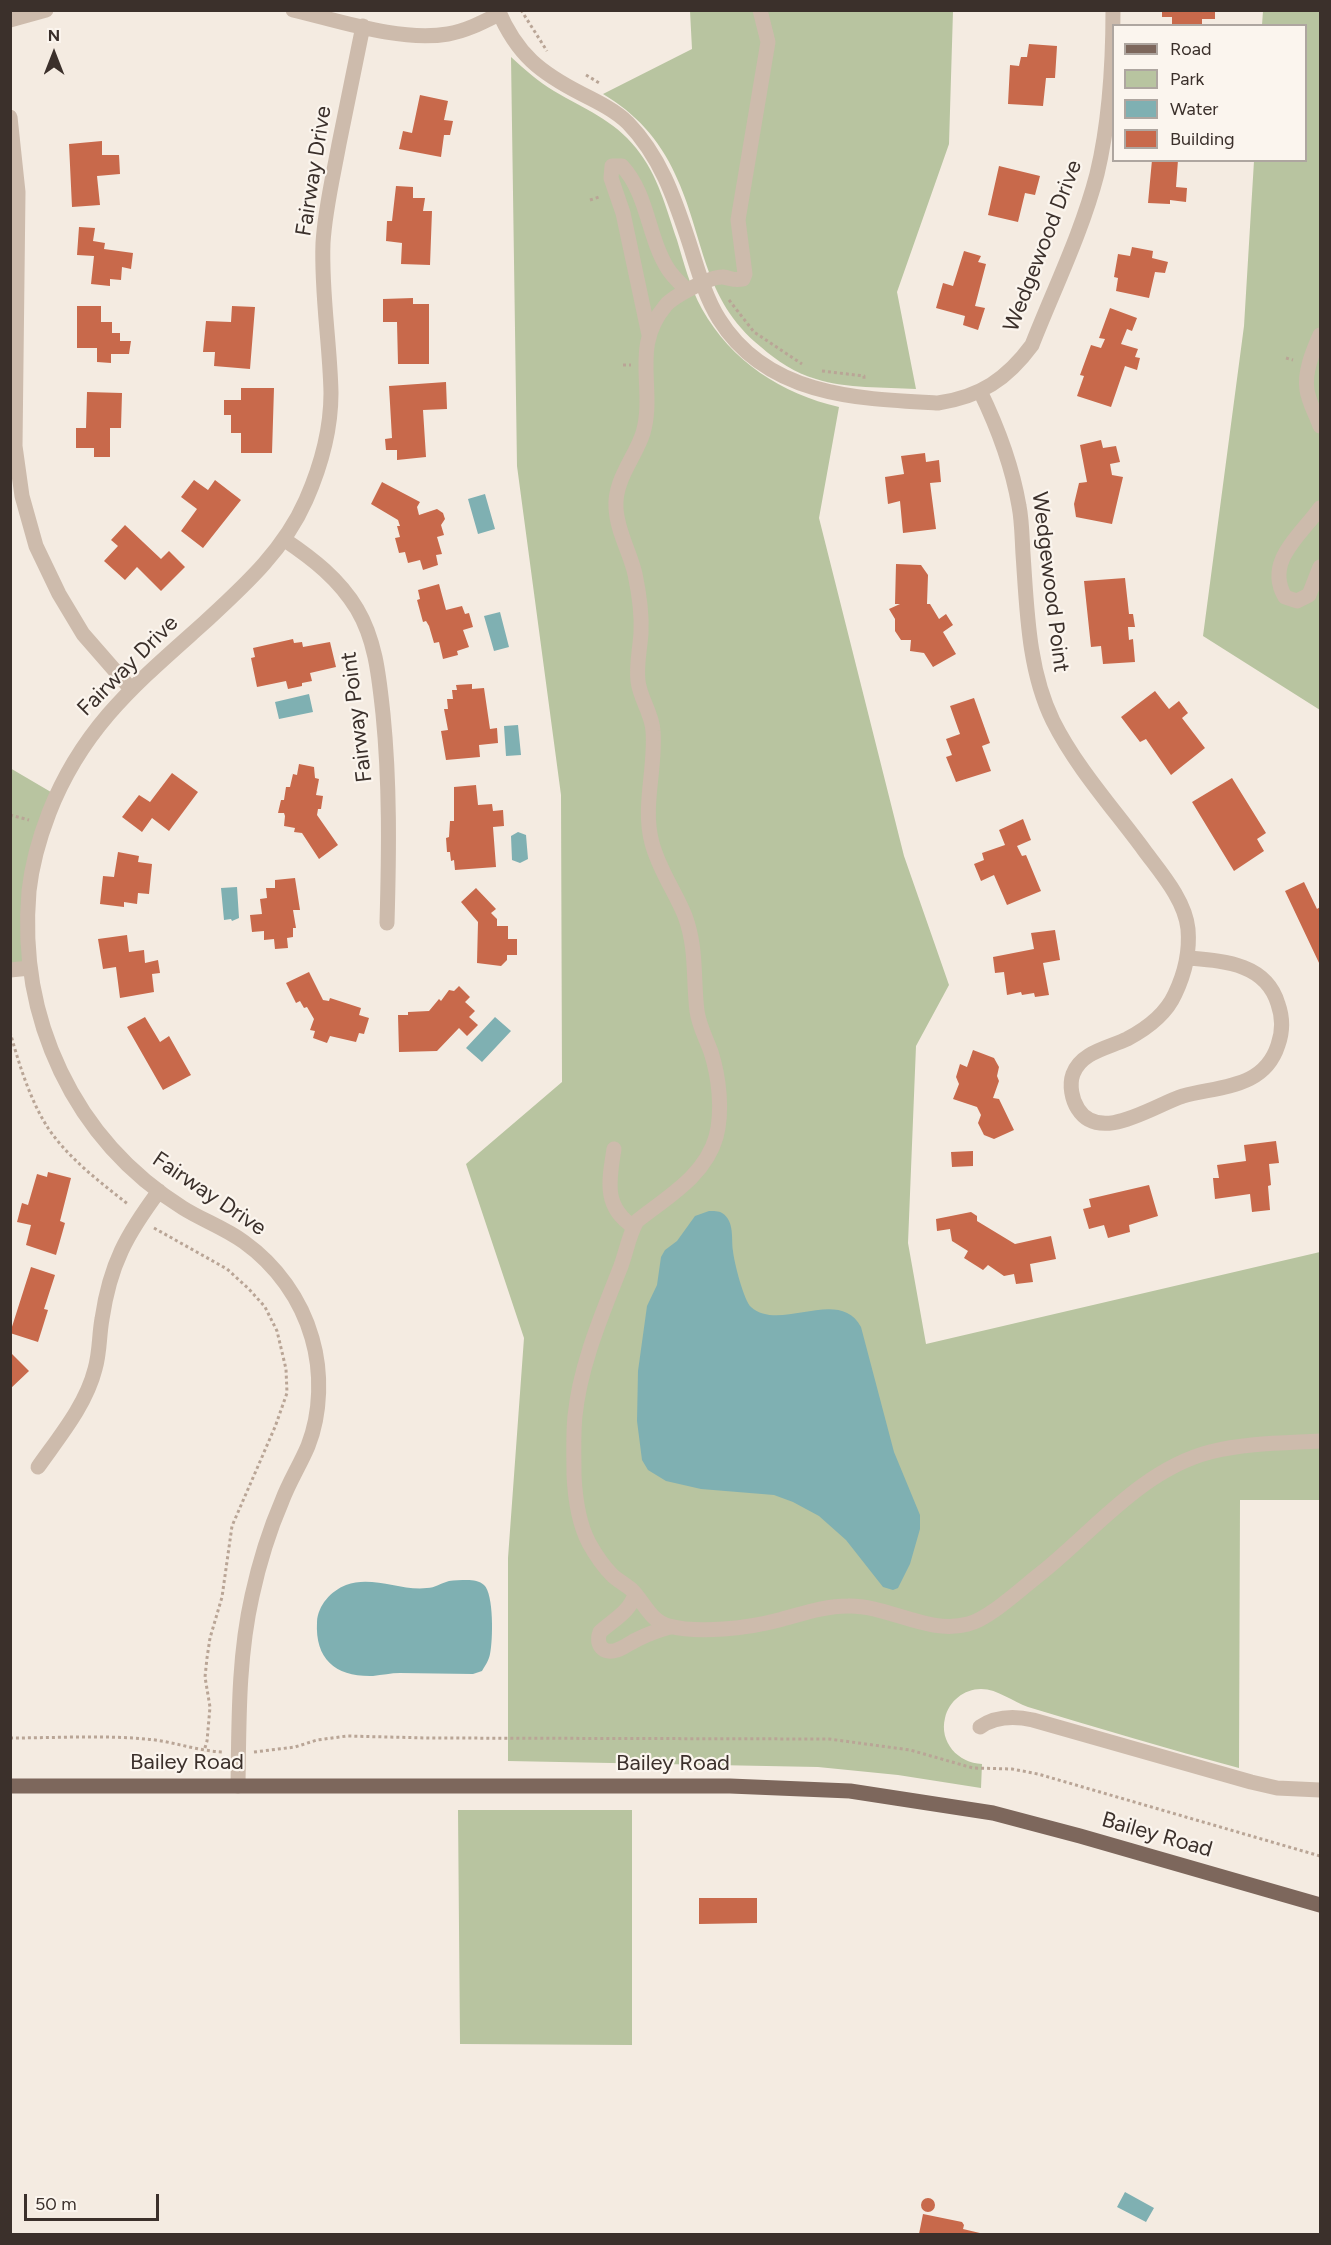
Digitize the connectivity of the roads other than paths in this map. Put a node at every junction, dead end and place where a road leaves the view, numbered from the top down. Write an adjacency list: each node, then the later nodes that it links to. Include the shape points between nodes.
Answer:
1 (46, 10): 5 (street)
2 (293, 10): 6 (street)
3 (760, 10): 9 (street, via 768,42 738,220 745,274 743,279 721,277)
4 (499, 12): 6 (street, via 449,34 416,36); 9 (street, Wedgewood Drive, via 515,44 533,63 627,122 656,159 670,185)
5 (10, 20)
6 (363, 26): 16 (street, Fairway Drive, via 327,202 323,243 331,394 328,429 309,494)
7 (1112, 67): 13 (street, Wedgewood Drive, via 1097,175 1032,345 1018,364)
8 (10, 117): 18 (street, via 18,192 15,446 22,496 36,546 59,594 83,634)
9 (703, 284): 10 (street); 13 (street, Wedgewood Drive, via 719,320 733,338 767,368 788,379 832,393 918,402 955,400)
10 (687, 290): 11 (street, via 667,304); 11 (street, via 667,268 628,172 618,165 612,166 611,178 623,213)
11 (649, 335): 25 (street, via 643,433 623,475 615,506 640,606 638,683 653,733 649,798 652,842 658,863 686,917 694,947 698,1013 715,1071 719,1116 716,1137 700,1167 687,1183)
12 (1320, 335): 14 (street, via 1306,380)
13 (980, 391): 20 (street, Wedgewood Point, via 1006,452 1020,508 1032,651 1052,719 1070,751 1172,890 1188,927)
14 (1320, 426)
15 (1320, 508): 17 (street, via 1281,560 1282,592 1297,601 1309,595)
16 (285, 540): 18 (street, Fairway Drive, via 244,586); 19 (street, Fairway Point, via 343,589 361,616 373,648 388,786)
17 (1320, 567)
18 (131, 689): 21 (street, Fairway Drive, via 76,756 45,824 34,858 29,893)
19 (387, 923)
20 (1188, 958): 20 (street, Wedgewood Point, via 1172,1000 1160,1016 1129,1038 1089,1054 1079,1064 1072,1076 1074,1102 1091,1121 1113,1125 1181,1097 1239,1084 1253,1078 1276,1052 1282,1035 1282,1015 1267,982 1240,965)
21 (30, 968): 22 (street); 24 (street, Fairway Drive, via 48,1046 64,1080 109,1145)
22 (10, 970)
23 (614, 1149): 25 (street, via 610,1197 620,1216)
24 (159, 1191): 27 (street, via 125,1240 115,1265 87,1392); 32 (street, Fairway Drive, via 244,1241 286,1282 312,1336 318,1362 316,1414 309,1444 271,1527 250,1605 241,1674)
25 (634, 1227): 28 (street, via 584,1371 575,1415 573,1455 575,1498 589,1542 614,1576)
26 (1320, 1441): 29 (street, via 1210,1452 1160,1474 1049,1567 966,1625 930,1624 849,1605 731,1629)
27 (38, 1467)
28 (635, 1594): 29 (street, via 653,1618); 29 (street, via 625,1612 600,1632 601,1648 618,1650)
29 (670, 1627)
30 (980, 1727): 33 (street, via 1006,1718 1033,1720 1251,1782)
31 (10, 1786): 32 (main road, Bailey Road)
32 (238, 1786): 34 (main road, Bailey Road, via 730,1786 850,1791 1024,1820)
33 (1320, 1790)
34 (1320, 1905)

